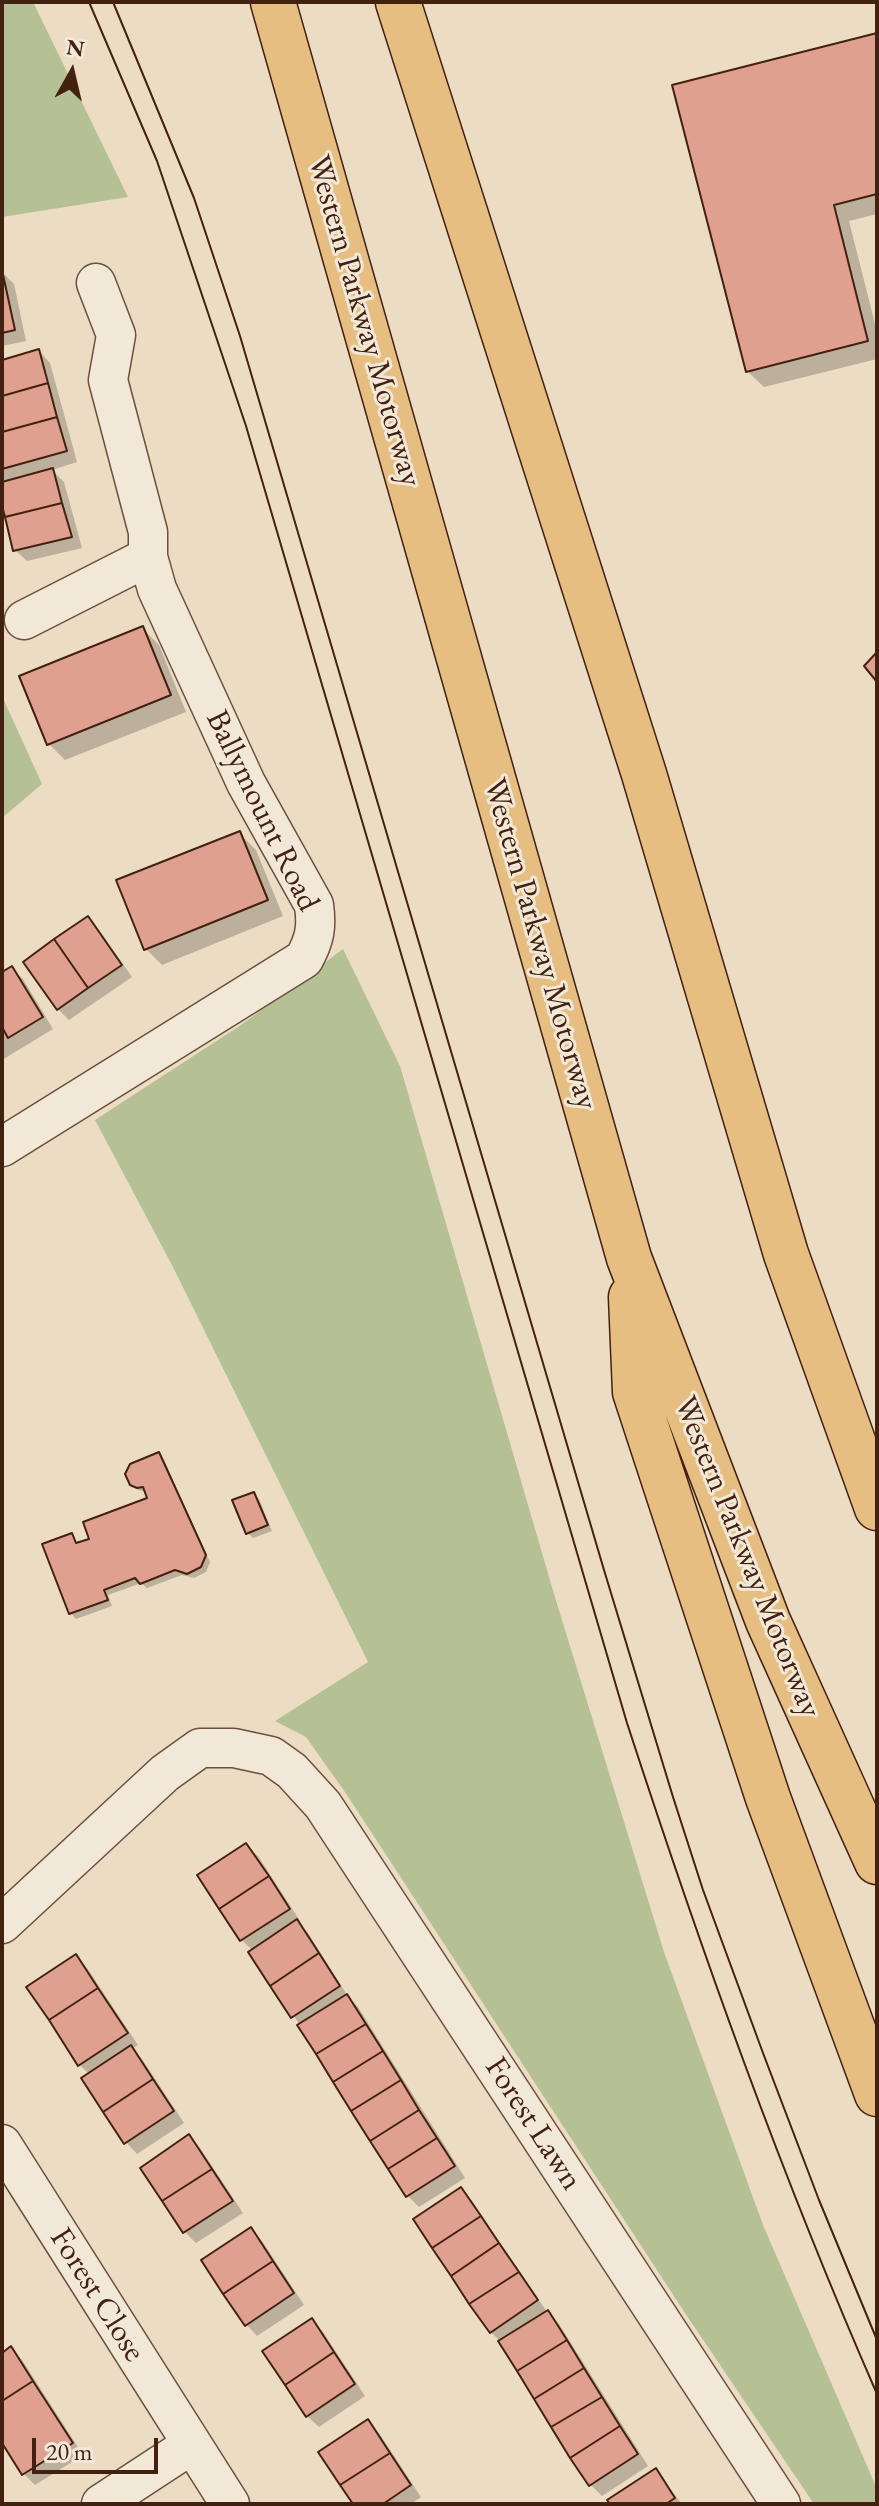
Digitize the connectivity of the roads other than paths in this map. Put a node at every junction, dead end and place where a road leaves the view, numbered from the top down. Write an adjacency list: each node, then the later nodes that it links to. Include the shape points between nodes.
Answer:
1 (273, 2): 7 (highway, Western Parkway Motorway)
2 (398, 2): 8 (highway, via 644,774 786,1254)
3 (96, 283): 4 (street, Ballymount Road, via 116,335 108,380 148,532)
4 (148, 557): 5 (street); 6 (street, Ballymount Road, via 157,589 246,783 314,905 314,941 304,959)
5 (24, 620)
6 (2, 1147)
7 (629, 1258): 9 (highway, Western Parkway Motorway, via 768,1621); 11 (highway, via 635,1392 768,1798)
8 (877, 1508)
9 (877, 1862)
10 (2, 1924): 16 (street, Forest Lawn, via 165,1773 200,1748 271,1756 292,1771 323,1805)
11 (877, 2094)
12 (2, 2144): 13 (street, Forest Close)
13 (191, 2445): 14 (street); 15 (street, Forest Close)
14 (101, 2504)
15 (230, 2504)
16 (781, 2504)

